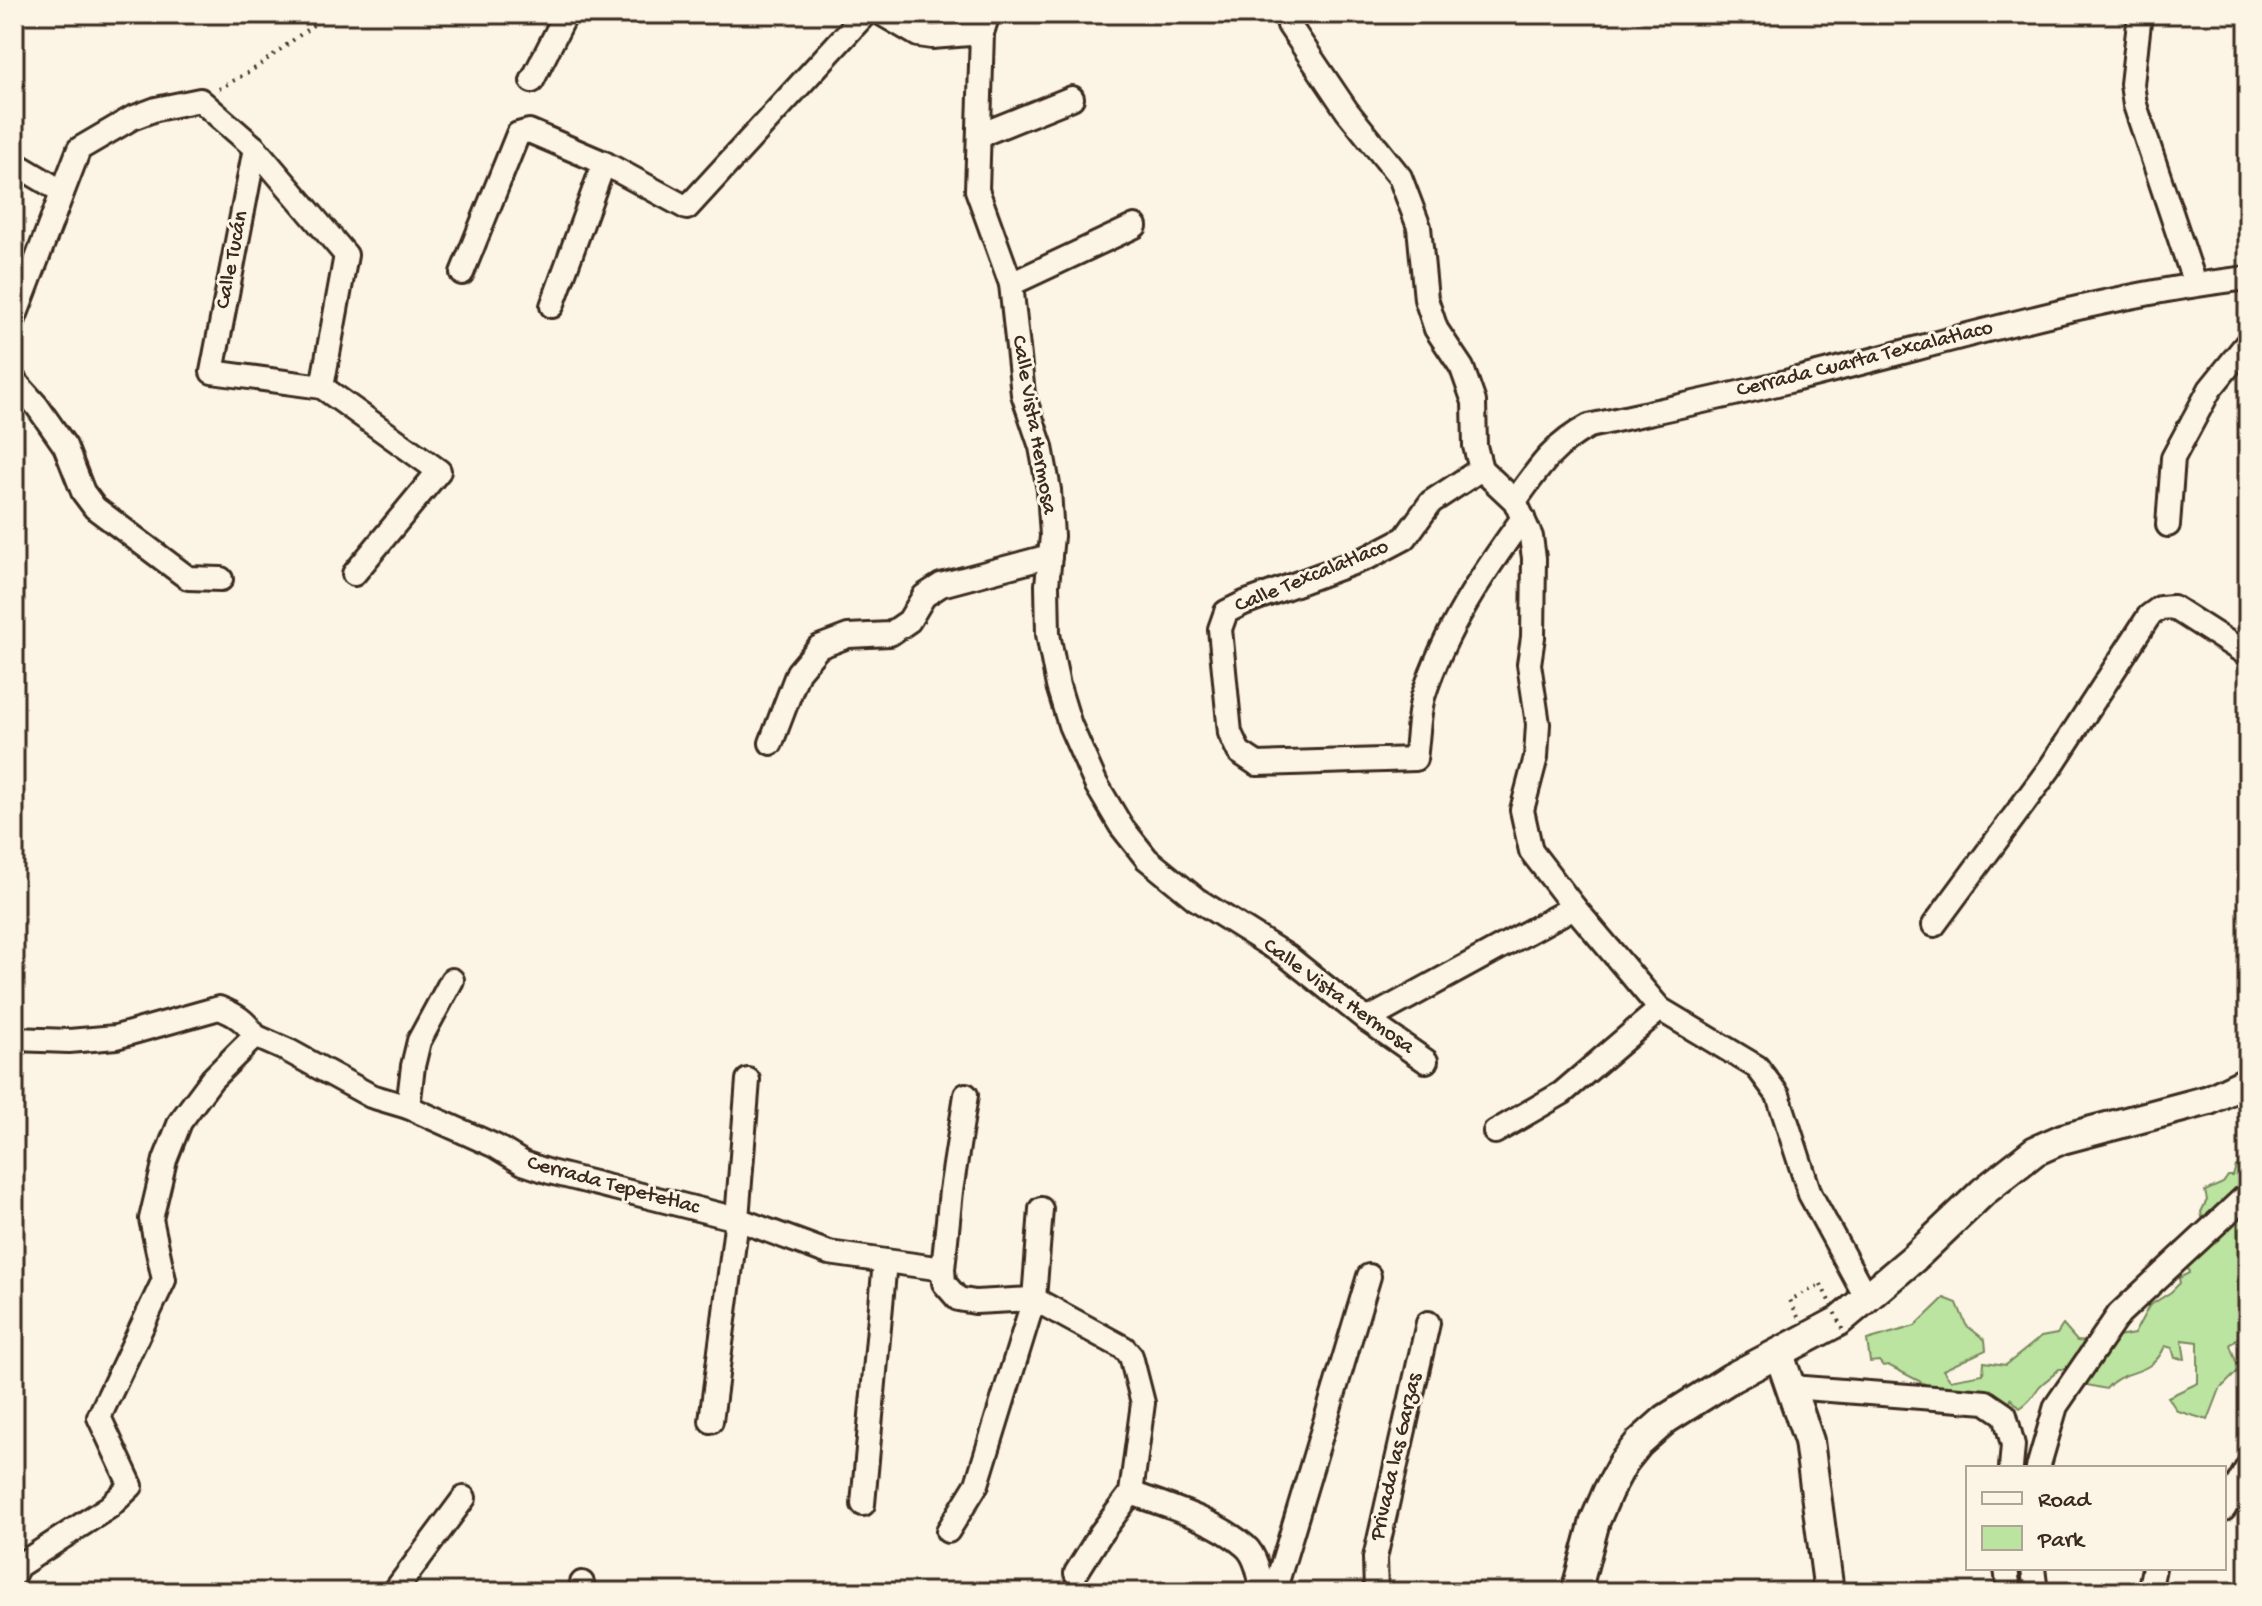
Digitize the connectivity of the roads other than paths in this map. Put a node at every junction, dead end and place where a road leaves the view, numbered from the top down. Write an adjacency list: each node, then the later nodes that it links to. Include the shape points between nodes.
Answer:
1 (566, 14): 7 (street)
2 (865, 14): 12 (street, via 687,208)
3 (882, 14): 6 (street, via 918,35 932,37)
4 (1287, 14): 24 (street, via 1289,25 1347,111 1400,177 1419,227 1426,299 1474,402)
5 (2140, 14): 18 (street, via 2132,84 2135,105)
6 (985, 23): 9 (street, Calle Vista Hermosa)
7 (532, 81)
8 (1072, 98): 9 (street)
9 (980, 135): 17 (street, Calle Vista Hermosa, via 977,190)
10 (255, 148): 13 (street, via 200,100 156,109 79,149); 23 (street, via 346,255); 23 (street, Calle Tucán, via 212,372)
11 (14, 163): 13 (street)
12 (604, 163): 15 (street, via 529,131 518,134); 19 (street)
13 (61, 191): 20 (street)
14 (1135, 226): 17 (street)
15 (462, 273)
16 (2248, 278): 18 (street, Cerrada Cuarta Texcalatlaco)
17 (1011, 284): 27 (street, Calle Vista Hermosa, via 1023,394 1049,490)
18 (2195, 284): 25 (street, Cerrada Cuarta Texcalatlaco, via 1589,426 1548,455)
19 (552, 306)
20 (14, 319)
21 (2248, 342): 26 (street, via 2210,389 2173,458)
22 (14, 380): 29 (street, via 65,446 95,508 188,578)
23 (322, 387): 28 (street, via 439,471)
24 (1481, 469): 25 (street); 25 (street, Calle Texcalatlaco, via 1431,502 1405,538 1226,612 1220,629 1230,733 1239,752 1257,764 1415,759 1423,698 1455,621)
25 (1519, 510): 32 (street, via 1534,558 1529,664 1538,724 1536,757 1522,810 1531,851)
26 (2168, 525)
27 (1050, 556): 31 (street, via 941,585 890,634 848,636 819,647 798,672); 36 (street, Calle Vista Hermosa, via 1048,634 1058,686 1096,784 1121,826 1147,859 1196,899 1287,956)
28 (354, 574)
29 (221, 579)
30 (2248, 655): 33 (street, via 2173,607 2149,616 2052,765)
31 (771, 743)
32 (1574, 907): 35 (street); 36 (street)
33 (1934, 925)
34 (452, 980): 43 (street, via 419,1041)
35 (1660, 1009): 44 (street, via 1562,1093); 52 (street, via 1757,1067 1778,1095 1810,1194)
36 (1367, 1020): 39 (street, Calle Vista Hermosa)
37 (255, 1036): 38 (street, Cerrada Tepetetlac, via 235,1014 219,1008 116,1037); 43 (street, Cerrada Tepetetlac, via 371,1096); 69 (street, via 212,1079 180,1122 165,1160 151,1219 164,1280 99,1417 131,1486)
38 (14, 1039)
39 (1426, 1061)
40 (748, 1080): 47 (street)
41 (2248, 1081): 52 (main road, via 2209,1100 2035,1151)
42 (966, 1095): 49 (street)
43 (408, 1107): 47 (street, Cerrada Tepetetlac, via 523,1163)
44 (1495, 1132)
45 (2248, 1194): 58 (street, via 2119,1314 2056,1406)
46 (1041, 1209): 51 (street)
47 (737, 1219): 48 (street, Cerrada Tepetetlac, via 829,1253); 56 (street)
48 (885, 1261): 49 (street, Cerrada Tepetetlac); 62 (street)
49 (943, 1269): 51 (street, via 944,1283 958,1299)
50 (1369, 1276): 72 (street)
51 (1034, 1299): 60 (street, via 1131,1356 1143,1403); 64 (street, via 977,1484)
52 (1867, 1299): 54 (main road)
53 (1428, 1323): 73 (street, Privada las Garzas, via 1375,1558)
54 (1779, 1354): 55 (main road); 74 (main road, via 1699,1397 1639,1443 1623,1463 1595,1521)
55 (1791, 1387): 57 (street, via 1986,1402 2005,1415 2013,1445); 75 (main road, via 1809,1441)
56 (711, 1421)
57 (2011, 1466)
58 (2039, 1466)
59 (2248, 1466): 63 (street)
60 (1131, 1493): 68 (street); 71 (street, via 1201,1520 1247,1548 1262,1579)
61 (464, 1498): 70 (street)
62 (863, 1504)
63 (2226, 1505)
64 (948, 1531)
65 (2006, 1570): 76 (street)
66 (2033, 1570): 77 (street)
67 (2154, 1570): 78 (street)
68 (1076, 1573)
69 (14, 1574)
70 (394, 1592)
71 (1262, 1592)
72 (1274, 1592)
73 (1376, 1592)
74 (1576, 1592)
75 (1829, 1592)
76 (2009, 1592)
77 (2036, 1592)
78 (2149, 1592)

